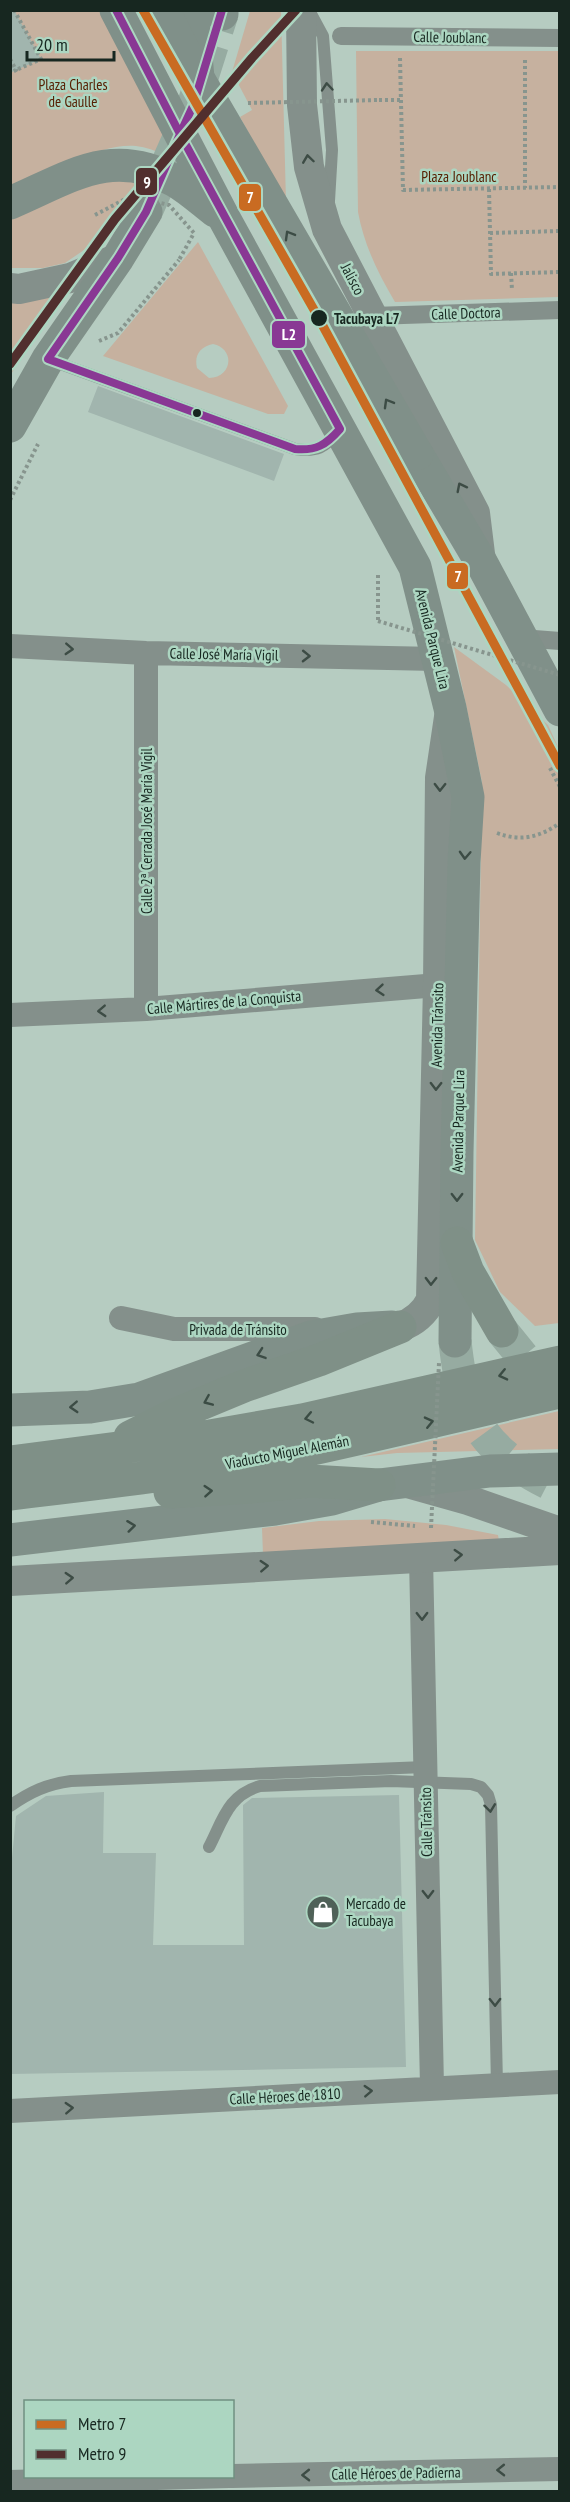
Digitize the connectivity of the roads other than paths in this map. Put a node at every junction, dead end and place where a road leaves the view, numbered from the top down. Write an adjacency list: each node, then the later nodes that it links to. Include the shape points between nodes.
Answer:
1 (116, 10): 11 (main road, Avenida Parque Lira)
2 (163, 10): 8 (main road, bridge)
3 (301, 10): 12 (street, Jalisco, one-way to 3, via 309,167 302,105)
4 (309, 10): 12 (lane, one-way to 4, via 332,150 323,36)
5 (212, 12): 8 (main road)
6 (341, 36): 7 (street, Calle Joublanc)
7 (560, 38)
8 (198, 78): 20 (main road, one-way to 8, bridge)
9 (10, 204): 11 (main road, via 93,167 113,163 139,165 159,172)
10 (146, 212): 13 (main road)
11 (224, 218): 19 (main road, Avenida Parque Lira)
12 (327, 230): 16 (street, Jalisco)
13 (118, 258): 14 (street, via 70,278); 17 (main road)
14 (10, 288)
15 (560, 310): 16 (street, Calle Doctora)
16 (374, 316): 20 (street, Jalisco, one-way to 16, via 475,513)
17 (48, 359): 18 (main road); 19 (lane, via 295,449 312,451 327,444)
18 (10, 426)
19 (340, 429): 25 (main road, Avenida Parque Lira, via 415,567)
20 (481, 562): 21 (main road)
21 (521, 638): 22 (street); 27 (main road)
22 (560, 641)
23 (10, 646): 24 (street, Calle José María Vigil, one-way to 24)
24 (146, 653): 25 (street, Calle José María Vigil, one-way to 25); 29 (street, Calle 2ª Cerrada José María Vigil)
25 (437, 659): 26 (main road, Avenida Parque Lira)
26 (450, 708): 28 (street, Avenida Tránsito, one-way to 28, via 440,778); 31 (main road, Avenida Parque Lira, one-way to 31, via 468,797)
27 (560, 710)
28 (438, 985): 29 (street, Calle Mártires de la Conquista, one-way to 29); 33 (street, Avenida Tránsito, one-way to 33, via 431,1300 417,1318)
29 (146, 1009): 30 (street, Calle Mártires de la Conquista, one-way to 30)
30 (10, 1015)
31 (457, 1243): 35 (highway, via 468,1272); 36 (main road, Avenida Parque Lira)
32 (121, 1318): 34 (street, Privada de Tránsito, via 174,1329)
33 (400, 1327): 34 (main road); 40 (highway, one-way to 40, via 244,1386)
34 (357, 1329): 39 (main road, one-way to 39, via 311,1337 139,1399 90,1407)
35 (502, 1331)
36 (447, 1352)
37 (560, 1362): 40 (highway, Viaducto Miguel Alemán, one-way to 40, via 302,1420)
38 (560, 1392): 44 (highway, Viaducto Miguel Alemán, one-way to 38, via 293,1453)
39 (10, 1410)
40 (105, 1449): 42 (highway, Viaducto Miguel Alemán)
41 (560, 1469): 43 (main road, via 490,1471)
42 (14, 1478): 44 (highway, Viaducto Miguel Alemán)
43 (392, 1484): 44 (highway, one-way to 43, via 151,1492 310,1481); 45 (street, via 468,1500); 46 (main road, one-way to 43, via 275,1509)
44 (66, 1488)
45 (560, 1532)
46 (10, 1540)
47 (560, 1550): 48 (street, one-way to 47)
48 (421, 1557): 49 (street, one-way to 48); 50 (street, Calle Tránsito, one-way to 50)
49 (10, 1581)
50 (425, 1774): 51 (lane, via 71,1781 31,1792); 52 (lane, via 260,1786 244,1791 232,1802); 54 (lane, one-way to 54, via 481,1787 491,1805); 55 (street, Calle Tránsito, one-way to 55)
51 (10, 1806)
52 (209, 1847)
53 (560, 2082): 54 (street, Calle Héroes de 1810)
54 (497, 2085): 55 (street, Calle Héroes de 1810)
55 (432, 2087): 56 (street, Calle Héroes de 1810, one-way to 55)
56 (10, 2111)
57 (560, 2469): 58 (street, Calle Héroes de Padierna, one-way to 58)
58 (234, 2476)
59 (157, 2478): 60 (street, Calle Héroes de Padierna)
60 (10, 2482)

